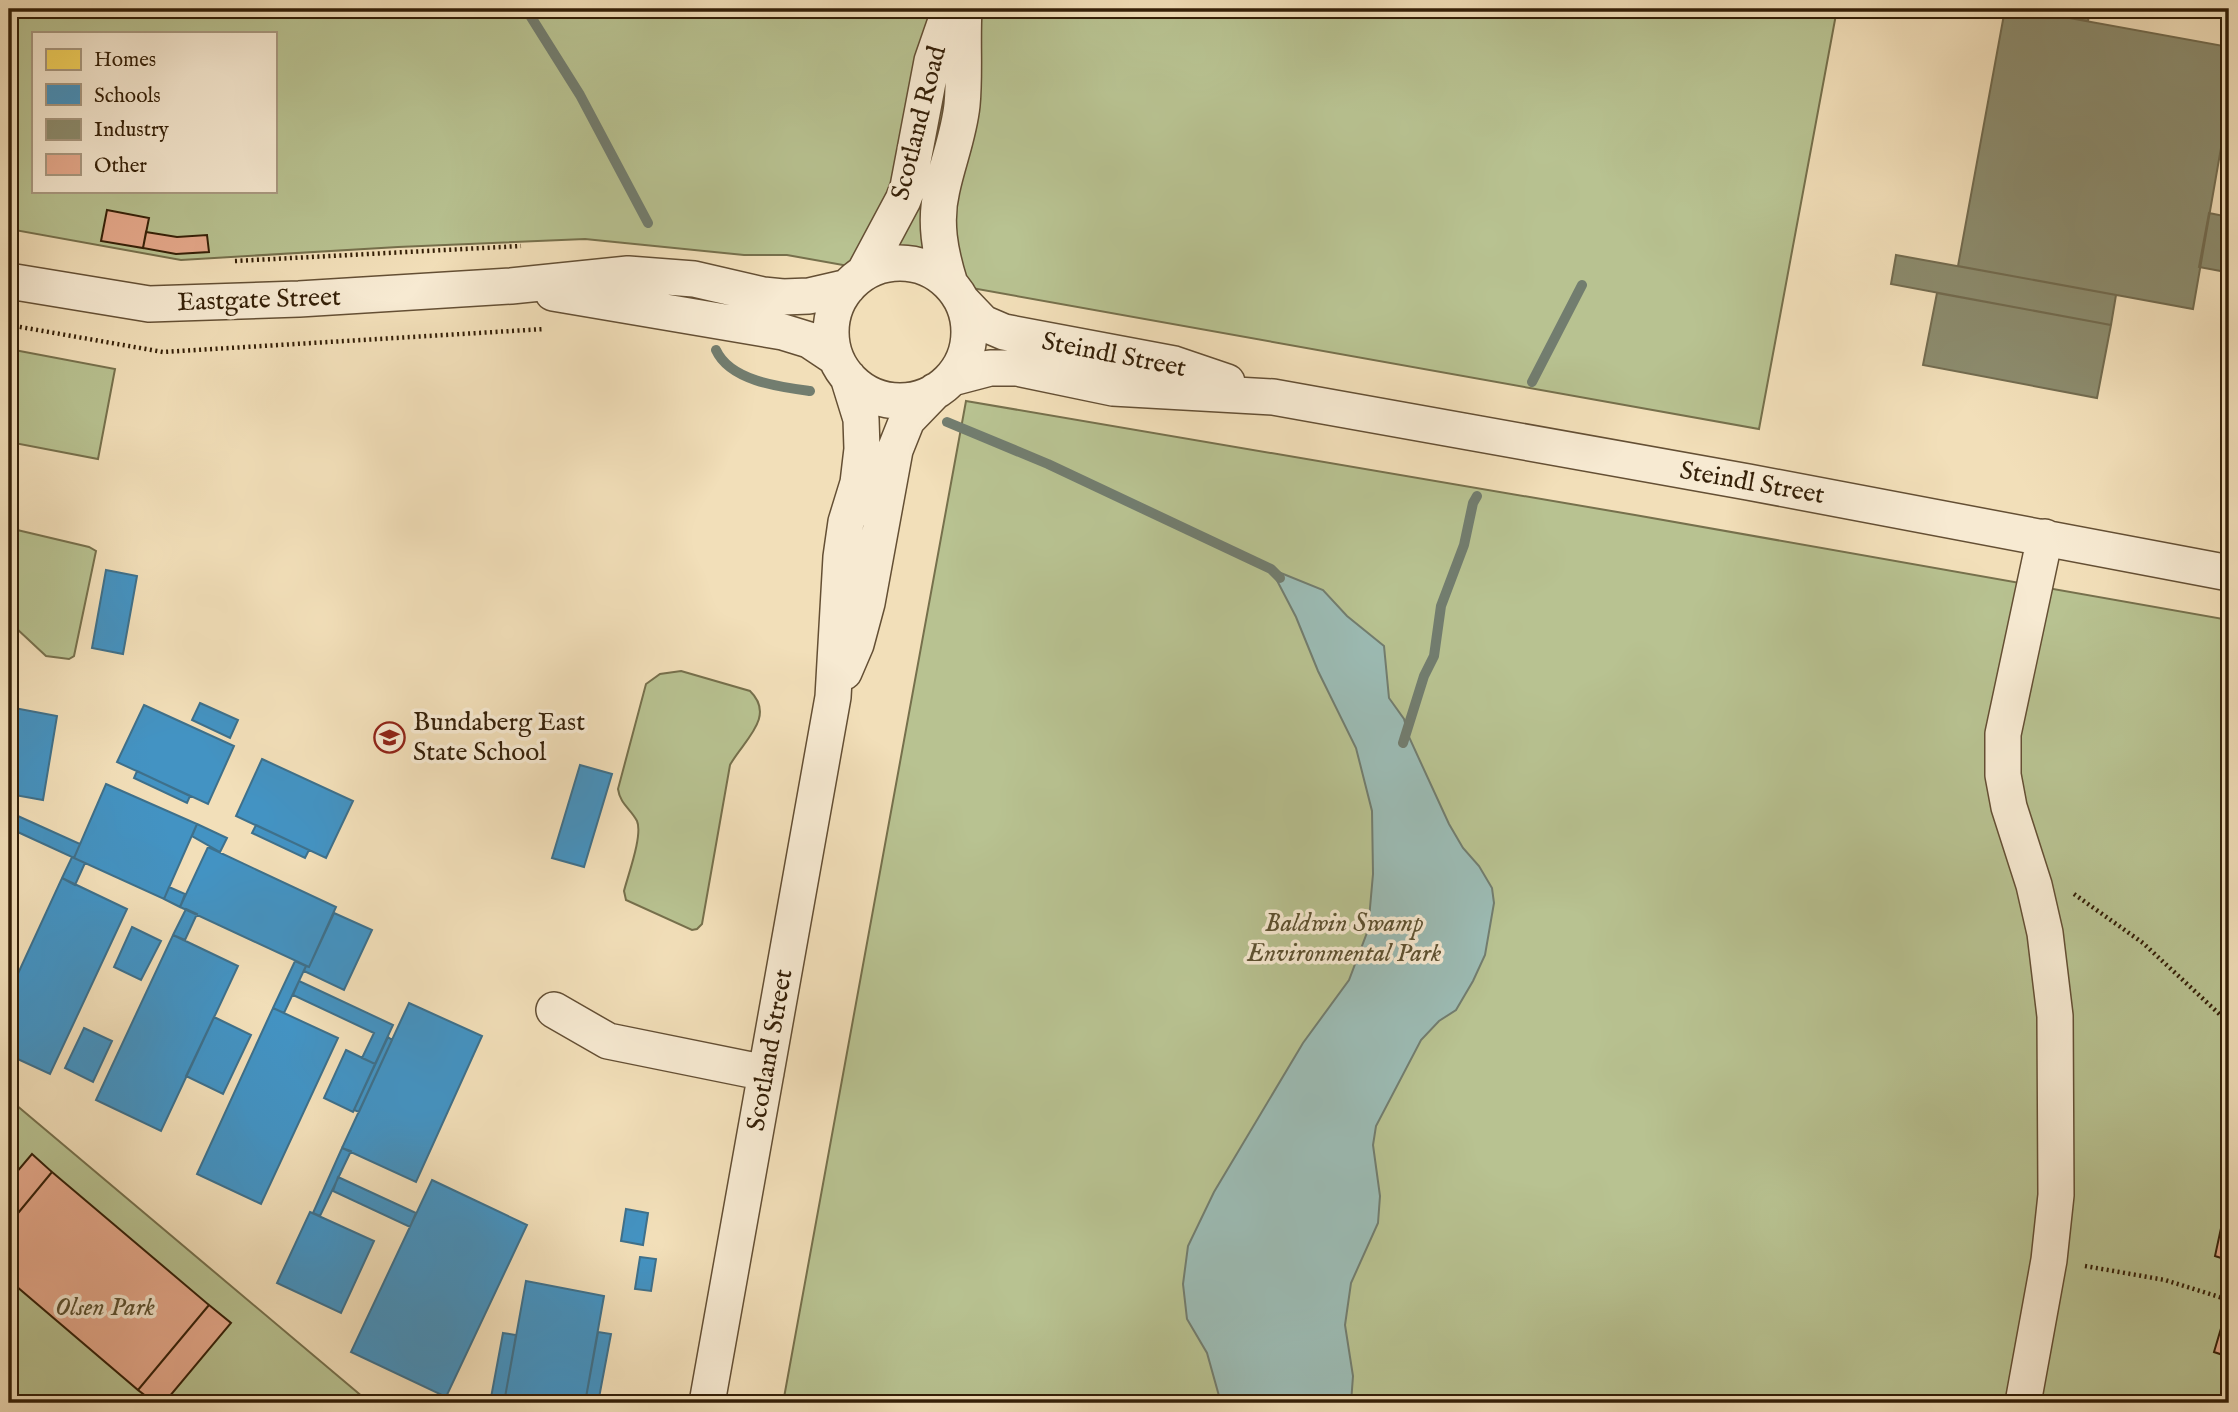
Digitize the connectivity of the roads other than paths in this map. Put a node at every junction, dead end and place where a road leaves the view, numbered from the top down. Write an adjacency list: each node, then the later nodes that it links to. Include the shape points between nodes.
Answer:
1 (950, 9): 3 (street, Scotland Road, via 932,61 904,200)
2 (964, 9): 6 (street, Scotland Road, via 962,105 938,222 940,254)
3 (856, 280): 5 (street, Eastgate Street, via 809,296 783,297 694,279 628,274); 6 (street, via 886,264 909,263 931,270); 7 (street, via 838,303 832,321 832,340)
4 (9, 281): 5 (street, Eastgate Street, via 149,304)
5 (511, 286): 7 (street, Eastgate Street, via 783,331 809,340)
6 (956, 293): 8 (street, via 968,321 969,341 962,361); 9 (street, Steindl Street, via 983,323 1004,332 1174,364)
7 (842, 368): 8 (street, via 866,392 889,400 912,400); 12 (street, Scotland Street, via 861,419 862,450 841,557)
8 (943, 385): 9 (street, Steindl Street, via 990,368 1017,368 1113,388); 12 (street, Scotland Street, via 906,421 895,450 867,603)
9 (1273, 397): 10 (street, Steindl Street)
10 (2045, 537): 11 (street, Steindl Street); 16 (street, via 2003,734 2003,775 2045,933 2055,1016 2056,1195)
11 (2229, 573)
12 (833, 698): 14 (street, Scotland Street)
13 (554, 1010): 14 (street, via 608,1041)
14 (766, 1073): 15 (street, Scotland Street)
15 (707, 1403)
16 (2024, 1403)

